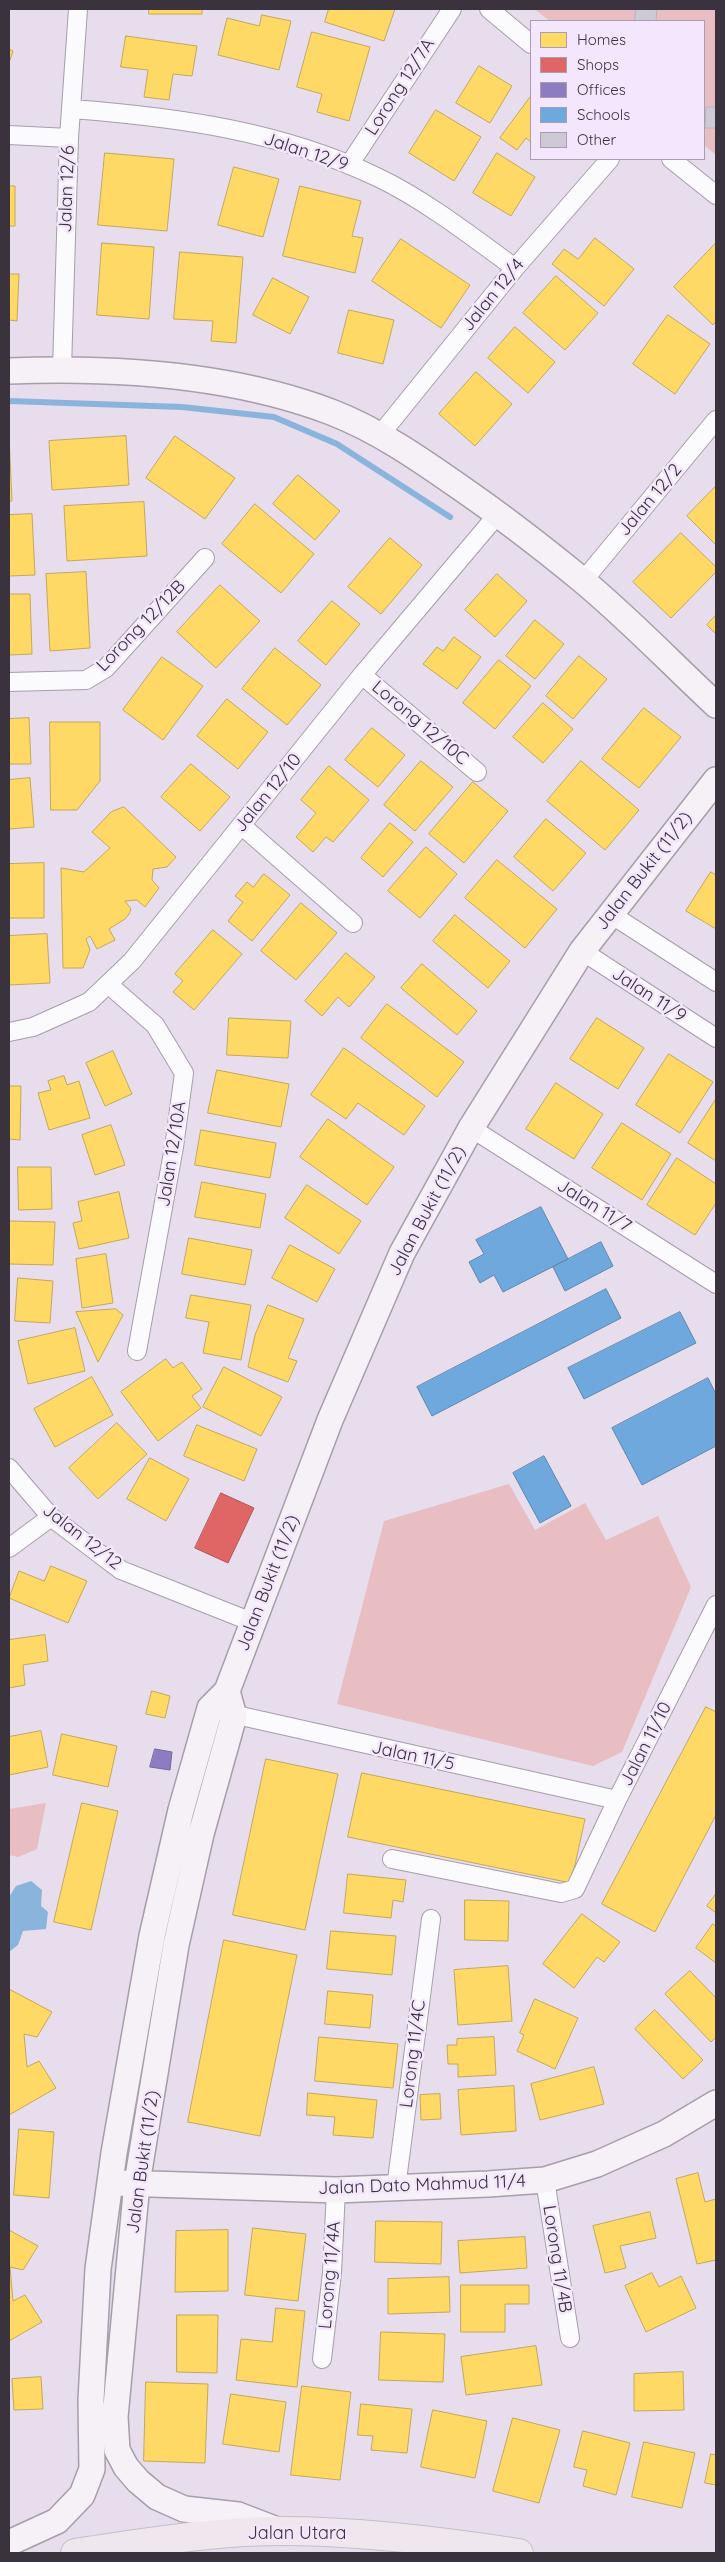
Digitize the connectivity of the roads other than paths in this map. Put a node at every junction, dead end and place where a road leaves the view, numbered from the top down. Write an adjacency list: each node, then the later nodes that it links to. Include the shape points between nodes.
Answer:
1 (78, 9): 5 (street, Jalan 12/6)
2 (452, 9): 10 (street, Lorong 12/7A)
3 (489, 9): 4 (street)
4 (530, 43)
5 (71, 109): 7 (street, Jalan 12/6); 10 (street, Jalan 12/9, via 222,126 315,151)
6 (9, 135): 7 (street)
7 (69, 138): 13 (street, Jalan 12/6)
8 (609, 160): 12 (street, Jalan 12/4)
9 (672, 160): 11 (street)
10 (348, 165): 12 (street, Jalan 12/9, via 380,178 439,214)
11 (716, 195)
12 (515, 268): 16 (street, Jalan 12/4)
13 (62, 369): 14 (street); 16 (street, via 190,379 264,391 332,412)
14 (9, 370)
15 (716, 420): 19 (street, Jalan 12/2)
16 (380, 435): 17 (street)
17 (498, 514): 19 (street); 20 (street, Jalan 12/10)
18 (205, 558): 21 (street, Lorong 12/12B, via 106,668 86,680)
19 (583, 581): 22 (street)
20 (362, 675): 23 (street, Lorong 12/10C); 25 (street, Jalan 12/10)
21 (9, 682)
22 (716, 705)
23 (477, 772)
24 (716, 780): 26 (street, Jalan Bukit (11/2))
25 (242, 825): 27 (street); 30 (street, Jalan 12/10, via 144,946)
26 (610, 913): 28 (street, Jalan Bukit (11/2)); 29 (street)
27 (353, 923)
28 (582, 951): 32 (street, Jalan 11/9); 33 (street, Jalan Bukit (11/2))
29 (716, 982)
30 (108, 984): 31 (street, Jalan 12/10, via 89,1002 33,1027); 35 (street, Jalan 12/10A, via 155,1025 184,1073)
31 (9, 1032)
32 (716, 1038)
33 (471, 1128): 34 (street, Jalan 11/7); 40 (street, Jalan Bukit (11/2), via 402,1253 330,1420)
34 (716, 1284)
35 (137, 1351)
36 (9, 1468): 37 (street, Jalan 12/12)
37 (50, 1517): 38 (street); 40 (street, Jalan 12/12, via 121,1570)
38 (9, 1548)
39 (716, 1605): 43 (street, Jalan 11/10)
40 (252, 1622): 41 (street, Jalan Bukit (11/2))
41 (219, 1700): 42 (street); 48 (street, Jalan Bukit (11/2), via 181,1810 152,1936)
42 (234, 1716): 43 (street, Jalan 11/5); 49 (street, Jalan Bukit (11/2), via 201,1834 176,1945)
43 (617, 1800): 44 (street, Jalan 11/10, via 579,1884 569,1892)
44 (392, 1859)
45 (431, 1919): 50 (street, Lorong 11/4C)
46 (716, 2103): 47 (street, Jalan Dato Mahmud 11/4, via 664,2134 597,2164)
47 (545, 2180): 50 (street, Jalan Dato Mahmud 11/4); 52 (street, Lorong 11/4B)
48 (110, 2182): 49 (street, Jalan Dato Mahmud 11/4); 55 (street, Jalan Bukit (11/2), via 98,2278 91,2400 92,2469 82,2495 57,2521)
49 (137, 2183): 51 (street, Jalan Dato Mahmud 11/4); 54 (street, Jalan Bukit (11/2), via 115,2417 117,2450 138,2481 158,2497 184,2510 238,2515)
50 (396, 2188): 51 (street, Jalan Dato Mahmud 11/4)
51 (336, 2190): 53 (street, Lorong 11/4A, via 332,2273)
52 (570, 2338)
53 (322, 2359)
54 (280, 2531): 56 (main road, Jalan Utara, via 346,2532); 57 (main road, Jalan Utara, via 167,2539)
55 (9, 2543)
56 (468, 2549): 58 (main road, Jalan Utara)
57 (76, 2553)
58 (519, 2553)

